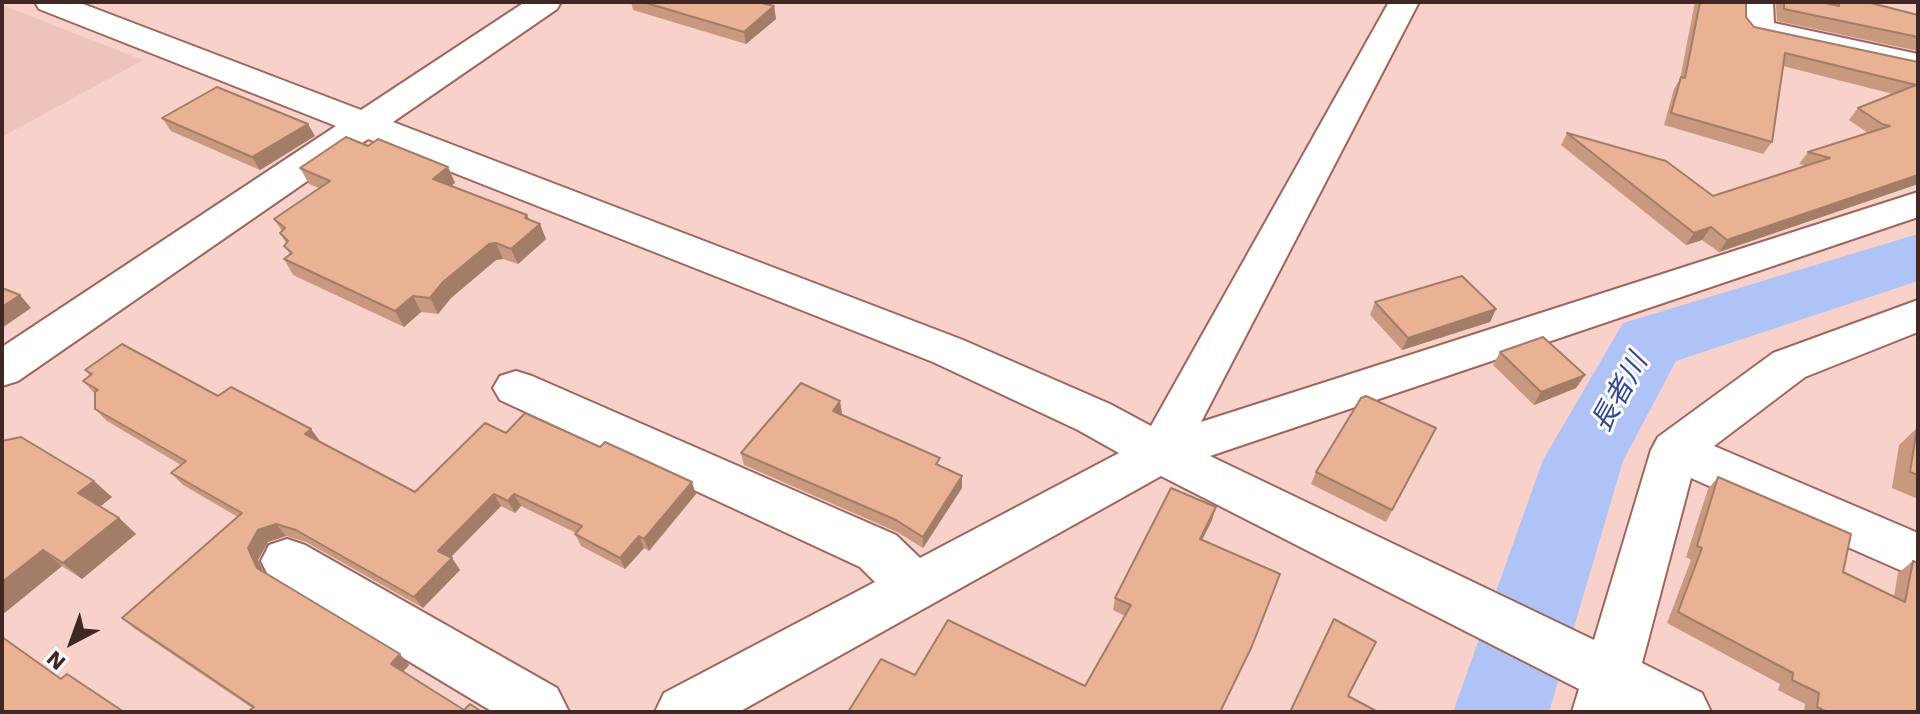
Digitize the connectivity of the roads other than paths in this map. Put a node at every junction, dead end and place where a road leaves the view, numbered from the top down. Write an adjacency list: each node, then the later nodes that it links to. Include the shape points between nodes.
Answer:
1 (50, 2): 6 (street)
2 (546, 2): 6 (street)
3 (1404, 2): 12 (street)
4 (1758, 2): 5 (street, via 1758,29)
5 (1918, 64)
6 (367, 123): 9 (street); 12 (street, via 948,351 1094,417)
7 (1918, 204): 12 (street)
8 (1918, 315): 11 (street, via 1789,365)
9 (2, 369)
10 (516, 388): 15 (street, via 878,551)
11 (1675, 450): 13 (street); 16 (street)
12 (1160, 454): 15 (street); 16 (street, via 1384,562)
13 (1918, 556)
14 (287, 561): 17 (street)
15 (915, 587): 18 (street)
16 (1605, 695): 19 (street)
17 (540, 712)
18 (684, 712)
19 (1682, 712)

